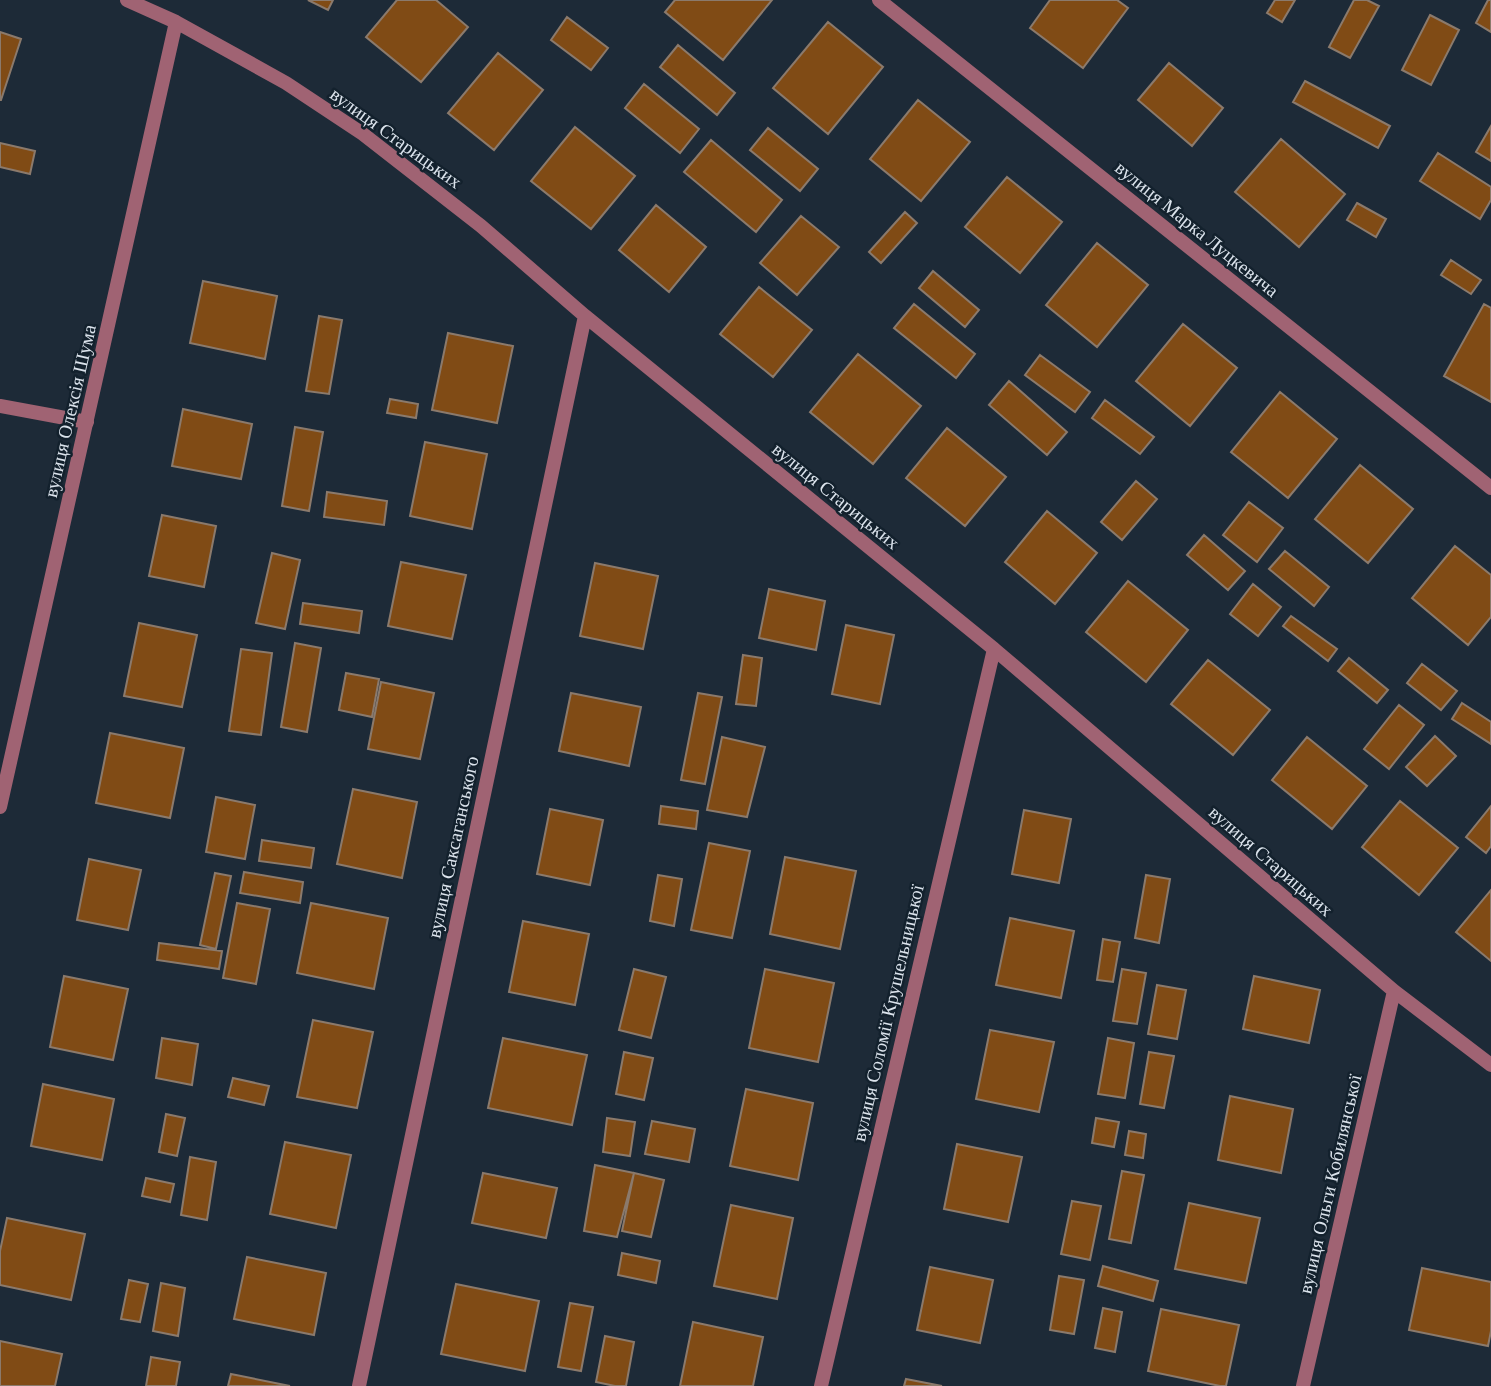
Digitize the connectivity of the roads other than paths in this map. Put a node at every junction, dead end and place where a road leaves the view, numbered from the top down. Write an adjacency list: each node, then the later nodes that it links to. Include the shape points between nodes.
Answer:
1 (127, 0): 3 (street, вулиця Старицьких)
2 (879, 0): 7 (street, вулиця Марка Луцкевича)
3 (176, 22): 4 (street, вулиця Старицьких, via 286,83 363,134 481,226); 6 (street, вулиця Олексія Шума)
4 (585, 316): 8 (street, вулиця Старицьких); 12 (street, вулиця Саксаганського)
5 (0, 405): 6 (street)
6 (87, 422): 9 (street, вулиця Олексія Шума)
7 (1491, 488)
8 (994, 649): 10 (street, вулиця Старицьких); 13 (street, вулиця Соломії Крушельницької)
9 (0, 807)
10 (1394, 991): 11 (street, вулиця Старицьких); 14 (street, вулиця Ольги Кобилянської)
11 (1491, 1065)
12 (359, 1386)
13 (821, 1386)
14 (1303, 1386)

